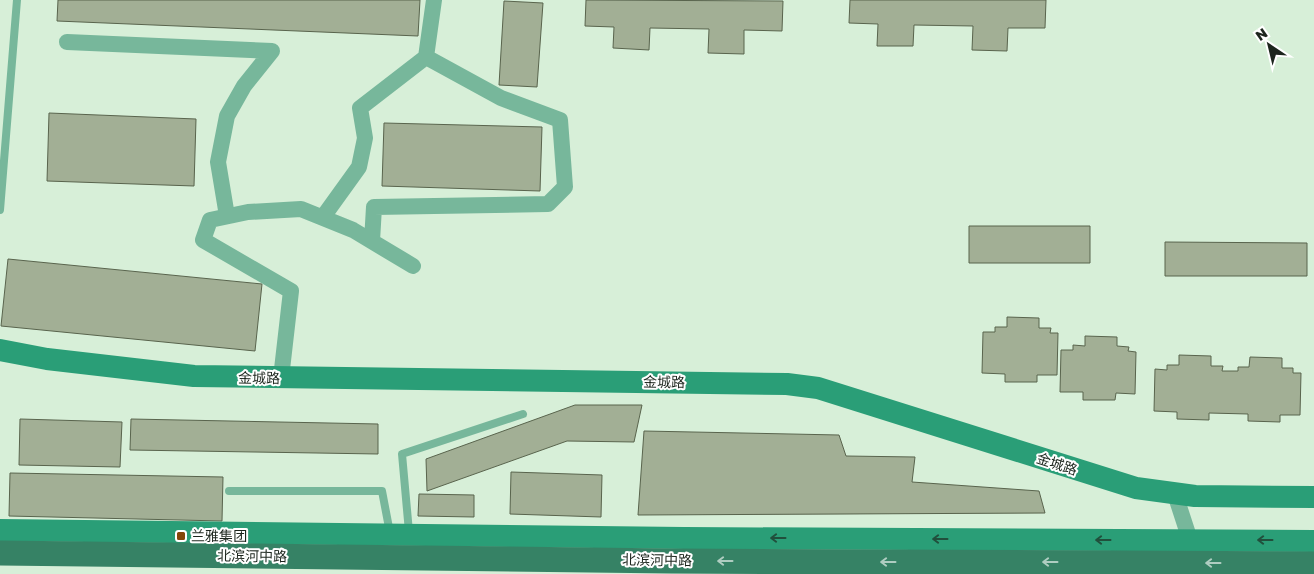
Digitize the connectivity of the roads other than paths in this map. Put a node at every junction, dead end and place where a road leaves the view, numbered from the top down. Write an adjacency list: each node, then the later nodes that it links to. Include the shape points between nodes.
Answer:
1 (17, 0): 5 (lane)
2 (434, 0): 4 (street)
3 (66, 42): 6 (street, via 272,51 244,86 227,116 218,162)
4 (426, 57): 7 (street, via 360,108 365,138 360,167); 8 (street, via 501,98 560,120 565,187 548,204 374,207)
5 (0, 210)
6 (227, 216): 7 (street, via 301,209); 11 (street, via 210,220 204,240 292,292)
7 (323, 218): 8 (street)
8 (372, 241): 9 (street)
9 (414, 266)
10 (0, 350): 11 (street, 金城路, via 146,372)
11 (281, 378): 14 (street, 金城路, via 528,379 787,384 818,388 1102,479)
12 (523, 414): 17 (lane, via 402,454)
13 (229, 491): 17 (lane, via 382,492)
14 (1176, 494): 15 (street, 金城路); 18 (street)
15 (1314, 497)
16 (0, 530): 17 (street)
17 (400, 534): 18 (street, one-way to 17)
18 (1190, 540): 19 (street, one-way to 18)
19 (1314, 541)
20 (0, 553): 21 (main road, 北滨河中路, one-way to 20)
21 (1314, 564)

